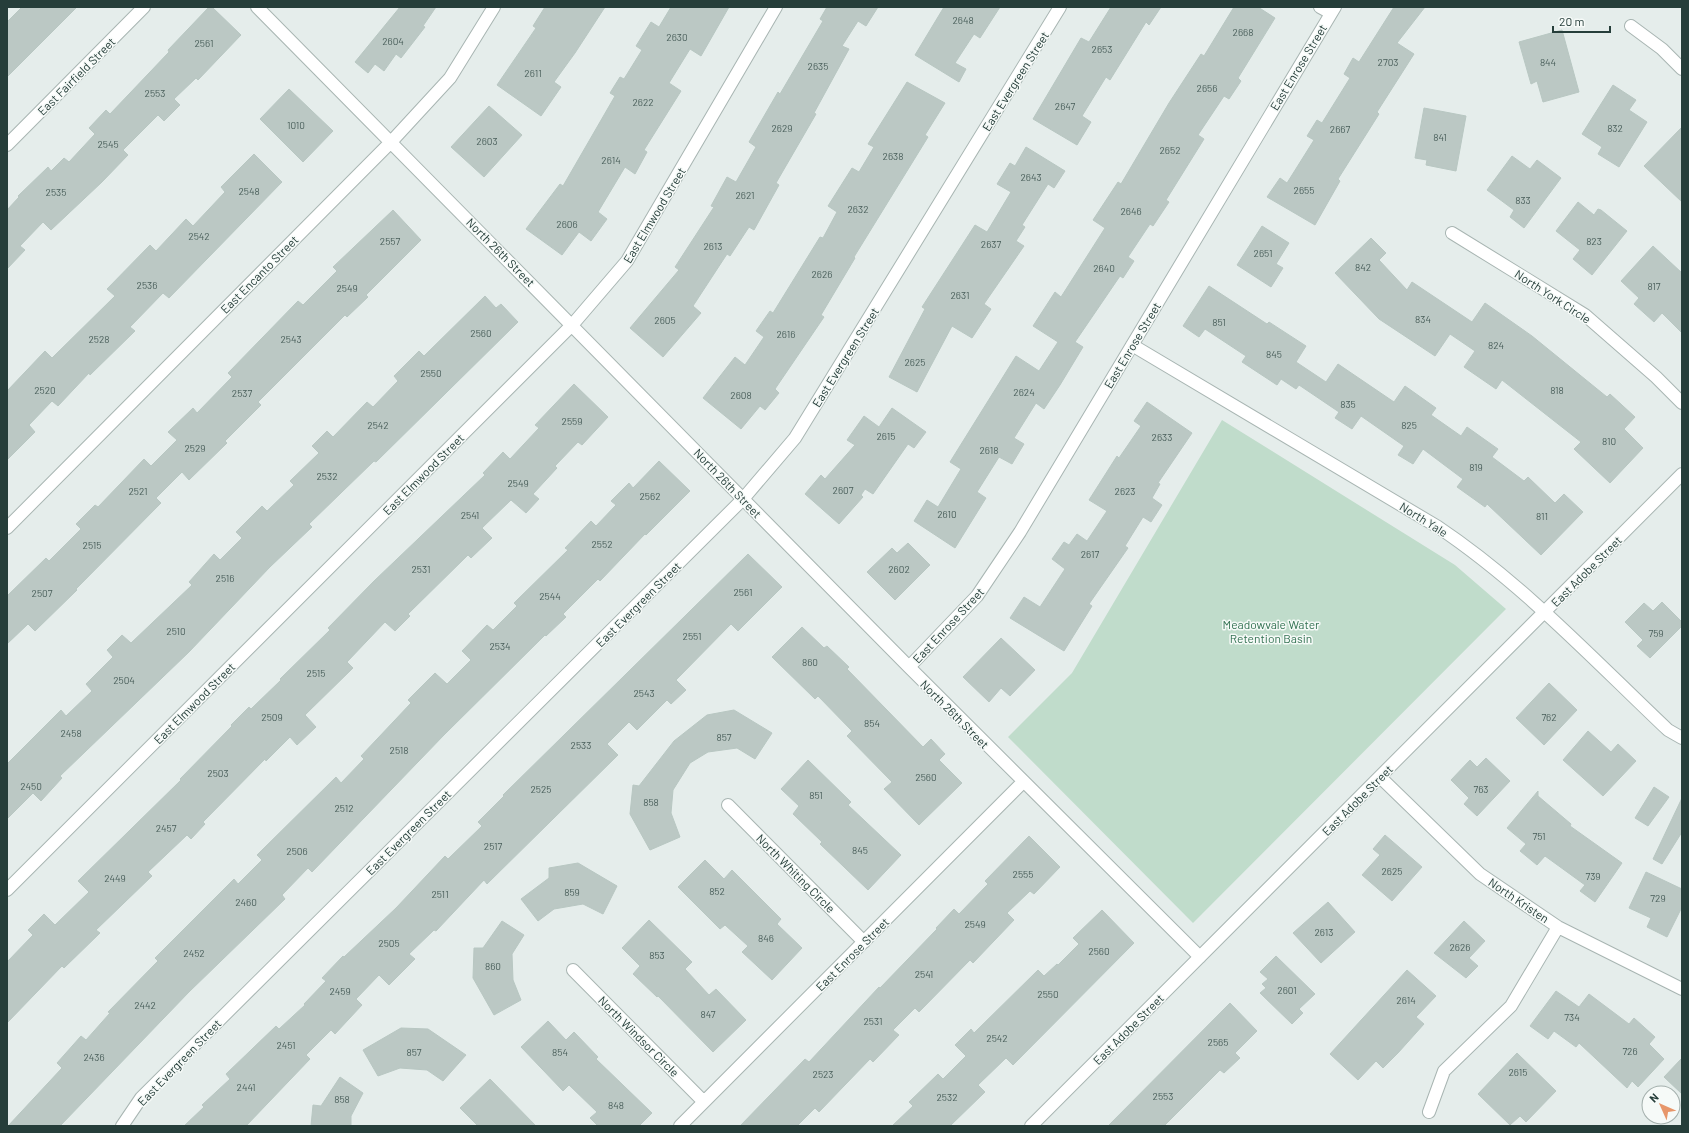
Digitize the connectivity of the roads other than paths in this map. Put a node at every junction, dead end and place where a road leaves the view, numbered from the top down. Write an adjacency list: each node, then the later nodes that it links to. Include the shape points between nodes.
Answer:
1 (144, 7): 11 (street, East Fairfield Street)
2 (257, 7): 10 (street, North 26th Street)
3 (494, 7): 10 (street, East Encanto Street, via 450,78)
4 (776, 7): 13 (street, East Elmwood Street, via 627,261)
5 (1060, 7): 17 (street, East Evergreen Street, via 795,438)
6 (1320, 7): 7 (street)
7 (1332, 10): 14 (street, East Enrose Street)
8 (1631, 26): 9 (street, via 1662,49)
9 (1682, 69)
10 (391, 142): 13 (street, North 26th Street); 18 (street, East Encanto Street)
11 (7, 145)
12 (1452, 233): 15 (street, North York Circle, via 1586,315)
13 (572, 324): 17 (street, North 26th Street); 25 (street, East Elmwood Street)
14 (1132, 345): 19 (street, North Yale, via 1438,527 1486,561); 20 (street, East Enrose Street, via 1020,532 977,596)
15 (1682, 403)
16 (1682, 474): 19 (street, East Adobe Street)
17 (743, 499): 20 (street, North 26th Street); 33 (street, East Evergreen Street, via 141,1098)
18 (7, 528)
19 (1544, 613): 21 (street, North Yale, via 1668,730); 22 (street, East Adobe Street)
20 (909, 667): 23 (street, North 26th Street)
21 (1682, 738)
22 (1380, 777): 26 (street, North Kristen, via 1480,874); 28 (street, East Adobe Street)
23 (1023, 782): 27 (street, East Enrose Street); 28 (street, North 26th Street)
24 (728, 805): 27 (street, North Whiting Circle)
25 (7, 890)
26 (1558, 927): 30 (street, North Kristen); 32 (street, via 1511,1006 1444,1071)
27 (864, 942): 31 (street, East Enrose Street)
28 (1200, 957): 35 (street, East Adobe Street)
29 (573, 970): 31 (street, North Windsor Circle)
30 (1682, 989)
31 (704, 1102): 34 (street, East Enrose Street)
32 (1429, 1112)
33 (122, 1126)
34 (680, 1126)
35 (1032, 1126)

